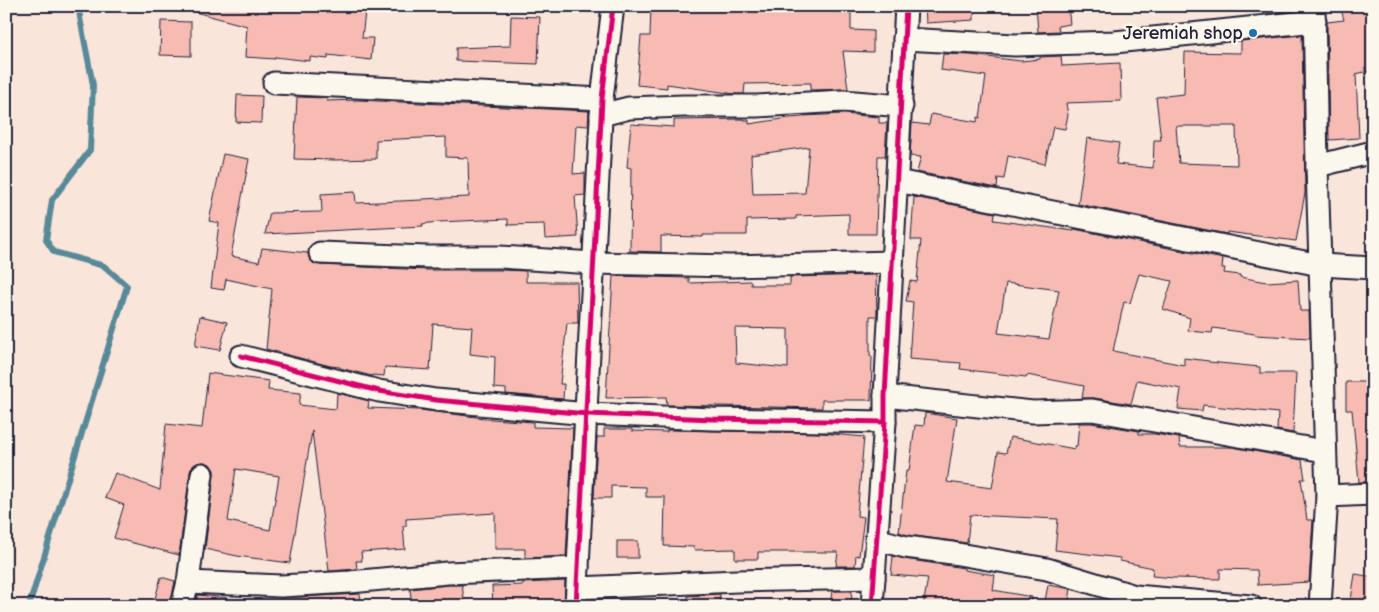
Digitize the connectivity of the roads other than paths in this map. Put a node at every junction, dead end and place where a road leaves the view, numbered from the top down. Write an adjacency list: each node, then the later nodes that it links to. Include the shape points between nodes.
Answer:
1 (612, 6): 7 (street)
2 (906, 6): 4 (street)
3 (1315, 14): 4 (street, via 1115,42 1015,44); 9 (street)
4 (904, 39): 6 (street)
5 (274, 83): 7 (street)
6 (902, 106): 7 (street, via 843,101 757,106); 10 (street)
7 (602, 107): 13 (street)
8 (1373, 152): 9 (street)
9 (1317, 166): 14 (street)
10 (897, 181): 12 (street); 14 (street)
11 (320, 253): 13 (street, via 500,257)
12 (892, 262): 13 (street, via 731,266); 17 (street)
13 (593, 263): 18 (street)
14 (1320, 266): 15 (street); 20 (street)
15 (1373, 268)
16 (241, 356): 18 (street, via 379,391 436,400)
17 (885, 396): 19 (street); 20 (street, via 1033,412 1092,410)
18 (586, 414): 19 (street); 27 (street)
19 (885, 422): 24 (street)
20 (1324, 451): 23 (street)
21 (202, 474): 26 (street)
22 (1373, 494): 23 (street)
23 (1327, 496): 31 (street)
24 (876, 539): 25 (street); 30 (street, via 1048,569 1135,596)
25 (874, 578): 27 (street); 29 (street)
26 (188, 582): 27 (street, via 281,586 447,573); 28 (street)
27 (577, 587)
28 (182, 606)
29 (872, 606)
30 (1251, 606)
31 (1320, 606)

